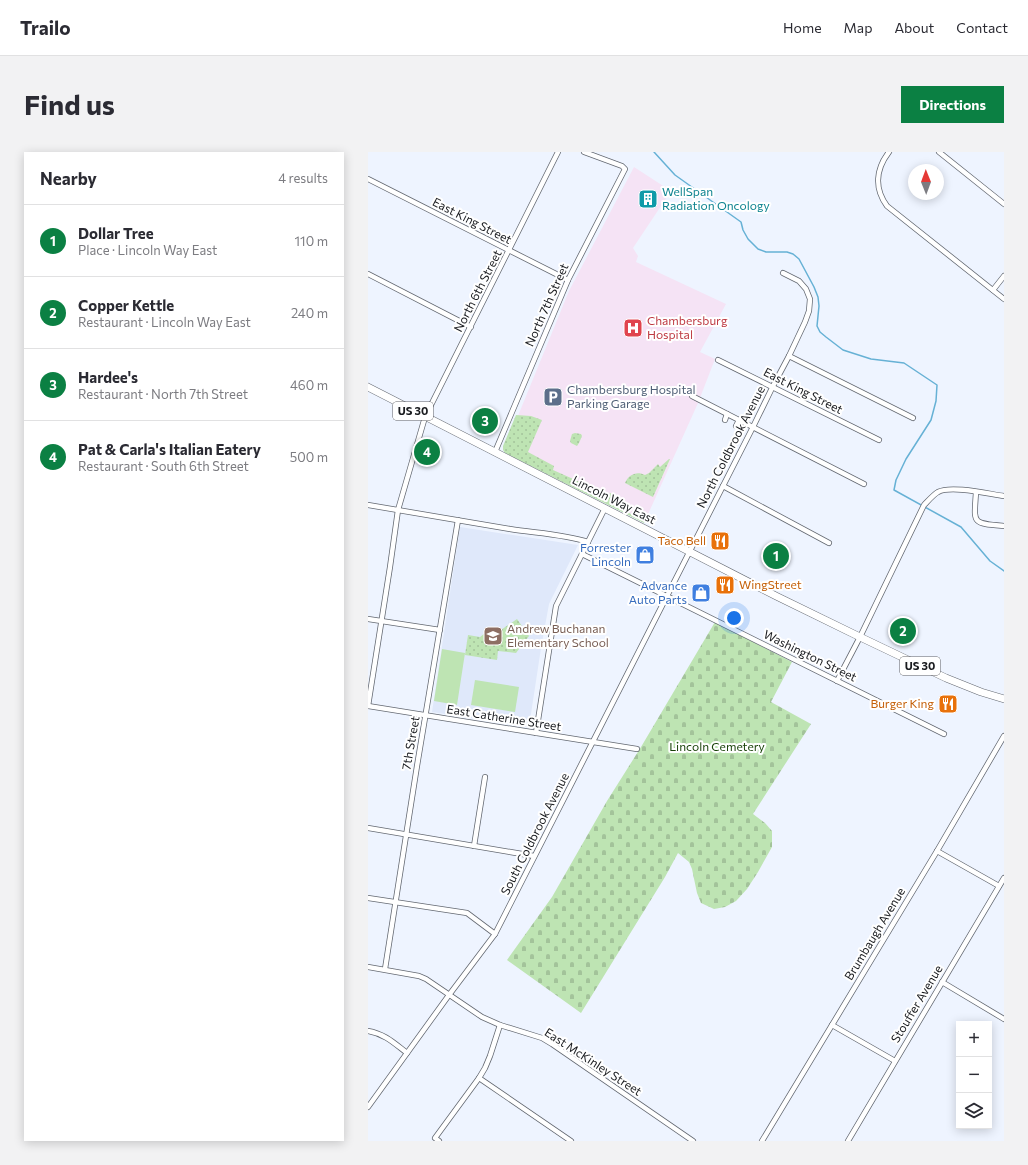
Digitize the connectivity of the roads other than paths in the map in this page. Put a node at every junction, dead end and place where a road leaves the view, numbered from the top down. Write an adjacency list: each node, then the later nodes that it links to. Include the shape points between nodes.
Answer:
1 (558, 152): 7 (street, North 6th Street)
2 (584, 152): 11 (street, North 7th Street, via 625,169)
3 (888, 152): 12 (street, via 880,165 878,179 879,192 885,203)
4 (939, 152): 6 (street)
5 (368, 180): 7 (street, East King Street)
6 (1004, 204)
7 (509, 251): 11 (street, East King Street); 14 (street, North 6th Street)
8 (783, 273): 15 (street, North Coldbrook Avenue, via 799,281 810,299 808,316)
9 (368, 274): 14 (street)
10 (1004, 276): 12 (street)
11 (568, 280): 30 (street, North 7th Street)
12 (993, 290): 13 (street)
13 (1004, 299)
14 (471, 326): 23 (street, North 6th Street)
15 (789, 356): 17 (street, North Coldbrook Avenue); 24 (street)
16 (718, 360): 17 (street, East King Street)
17 (773, 386): 28 (street, North Coldbrook Avenue); 29 (street, East King Street)
18 (368, 387): 23 (highway, Lincoln Way East / US 30)
19 (692, 396): 20 (street)
20 (711, 406): 21 (street); 22 (street)
21 (709, 411)
22 (727, 414): 25 (street); 26 (street)
23 (425, 417): 30 (highway, Lincoln Way East / US 30); 37 (street, North 6th Street)
24 (913, 418)
25 (725, 420)
26 (739, 420): 27 (street); 28 (street)
27 (736, 426)
28 (753, 427): 31 (street); 32 (street, North Coldbrook Avenue)
29 (879, 440)
30 (495, 452): 36 (highway, Lincoln Way East / US 30)
31 (864, 484)
32 (723, 486): 41 (street); 42 (street, North Coldbrook Avenue)
33 (976, 492): 34 (street); 39 (street, via 974,516 977,521); 48 (street, via 947,489 938,492 924,505)
34 (1004, 496)
35 (368, 505): 37 (street)
36 (605, 508): 40 (street); 42 (highway, Lincoln Way East / US 30)
37 (398, 510): 38 (street); 46 (street, North 6th Street)
38 (458, 520): 40 (street); 47 (street, 7th Street)
39 (1004, 526)
40 (588, 542): 43 (street)
41 (829, 543)
42 (689, 551): 44 (street, South Coldbrook Avenue); 48 (highway, Lincoln Way East / US 30)
43 (582, 554): 44 (street, Washington Street); 53 (street, via 556,606)
44 (667, 597): 49 (street, Washington Street); 56 (street, South Coldbrook Avenue)
45 (368, 619): 46 (street)
46 (381, 620): 47 (street); 51 (street, North 6th Street)
47 (440, 630): 52 (street, 7th Street)
48 (860, 637): 49 (street); 50 (highway, Lincoln Way East / US 30, via 940,675)
49 (837, 681): 54 (street, Washington Street)
50 (1004, 699)
51 (368, 706): 52 (street, East Catherine Street)
52 (426, 716): 53 (street, East Catherine Street); 60 (street, 7th Street)
53 (536, 733): 56 (street, East Catherine Street)
54 (944, 734)
55 (1004, 736): 62 (street, Brumbaugh Avenue)
56 (592, 742): 57 (street, East Catherine Street); 63 (street, South Coldbrook Avenue)
57 (637, 749)
58 (485, 777): 61 (street)
59 (368, 828): 60 (street)
60 (407, 834): 61 (street); 67 (street, 7th Street)
61 (474, 846): 63 (street)
62 (936, 851): 65 (street); 74 (street, Brumbaugh Avenue)
63 (534, 856): 68 (street, South Coldbrook Avenue)
64 (1004, 878): 65 (street, Stouffer Avenue)
65 (999, 886): 71 (street, Stouffer Avenue)
66 (368, 898): 67 (street)
67 (396, 902): 68 (street, via 467,913); 70 (street, 7th Street)
68 (495, 934): 72 (street, South Coldbrook Avenue)
69 (368, 967): 70 (street, East McKinley Street)
70 (385, 969): 72 (street, East McKinley Street, via 419,976)
71 (942, 982): 73 (street); 78 (street, Stouffer Avenue)
72 (449, 995): 75 (street, East McKinley Street, via 482,1017); 77 (street, South Coldbrook Avenue)
73 (1004, 1019)
74 (832, 1024): 78 (street); 84 (street, Brumbaugh Avenue)
75 (500, 1025): 79 (street, via 490,1056); 83 (street, East McKinley Street, via 542,1038 552,1044)
76 (368, 1031): 77 (street, via 378,1033)
77 (407, 1053): 80 (street, South Coldbrook Avenue)
78 (894, 1062): 85 (street, Stouffer Avenue)
79 (479, 1078): 81 (street); 82 (street)
80 (368, 1107)
81 (437, 1140)
82 (572, 1141)
83 (693, 1141)
84 (762, 1141)
85 (848, 1141)

